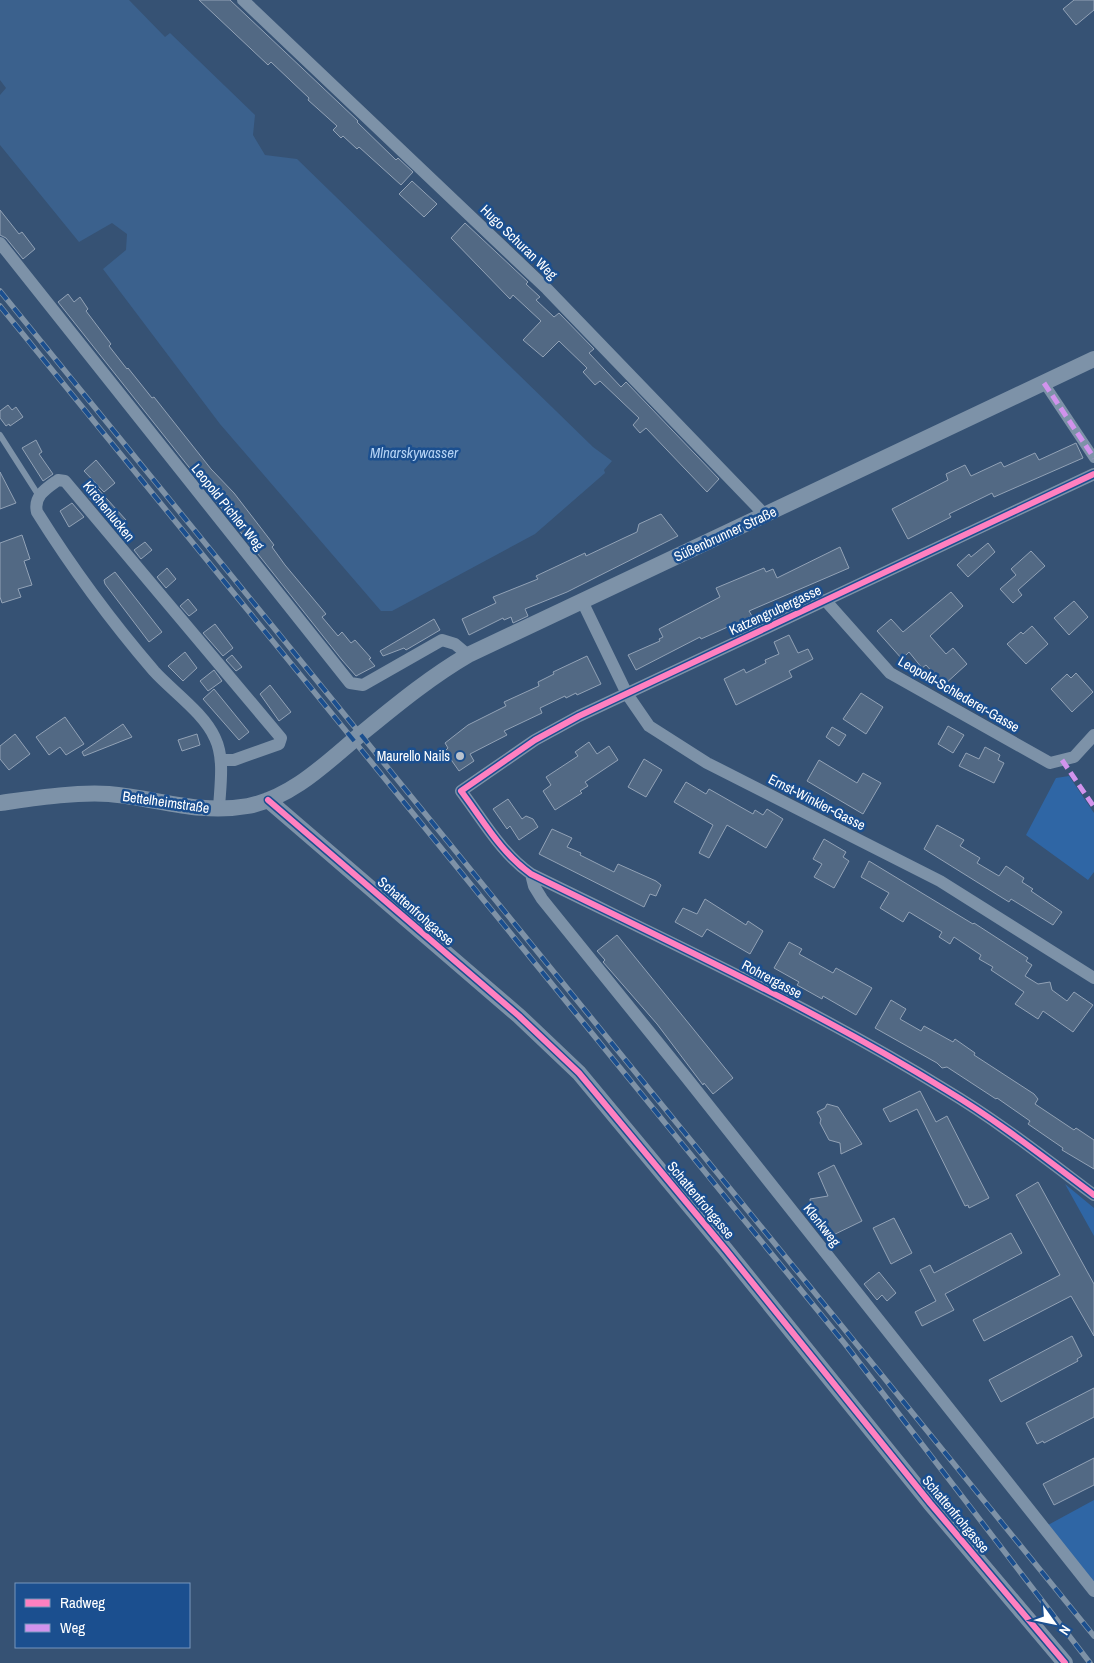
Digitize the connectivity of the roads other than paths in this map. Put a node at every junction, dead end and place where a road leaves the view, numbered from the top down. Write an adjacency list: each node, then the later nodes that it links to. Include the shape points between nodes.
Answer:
1 (243, 0): 9 (street, Hugo Schuran Weg, via 547,289)
2 (0, 242): 12 (street, Leopold Pichler Weg, via 350,683 362,685 442,640 455,644)
3 (1094, 359): 4 (street, Süßenbrunner Straße)
4 (1044, 383): 6 (street); 9 (street, Süßenbrunner Straße)
5 (0, 435): 8 (lane)
6 (1094, 458)
7 (1094, 474): 10 (street, Katzengrubergasse)
8 (39, 496): 16 (street, via 35,506 37,512 60,549 132,645 207,725 219,747); 16 (street, Kirchenlucken, via 58,480 64,480 280,738 279,744 234,760)
9 (764, 515): 11 (street, Süßenbrunner Straße)
10 (825, 600): 13 (street, Katzengrubergasse); 15 (street, Leopold-Schlederer-Gasse, via 890,673 1050,764 1074,757)
11 (582, 601): 12 (street, Süßenbrunner Straße); 13 (street, Ernst-Winkler-Gasse)
12 (468, 655): 14 (street, Süßenbrunner Straße)
13 (627, 694): 17 (street, Katzengrubergasse, via 535,740); 22 (street, Ernst-Winkler-Gasse, via 649,726 707,763 940,881)
14 (368, 728): 18 (street, Bettelheimstraße, via 297,784)
15 (1094, 735)
16 (220, 760): 20 (street)
17 (473, 782): 21 (street, Rohrergasse, via 461,791 504,849)
18 (268, 800): 20 (street, Bettelheimstraße); 25 (street, Schattenfrohgasse, via 519,1016 579,1072)
19 (0, 803): 20 (street, Bettelheimstraße, via 52,796 109,794 190,808)
20 (218, 809)
21 (531, 874): 23 (street, Rohrergasse, via 689,950 939,1086); 24 (street, Klenkweg, via 542,898)
22 (1094, 978)
23 (1094, 1195)
24 (1094, 1591)
25 (1065, 1663)

